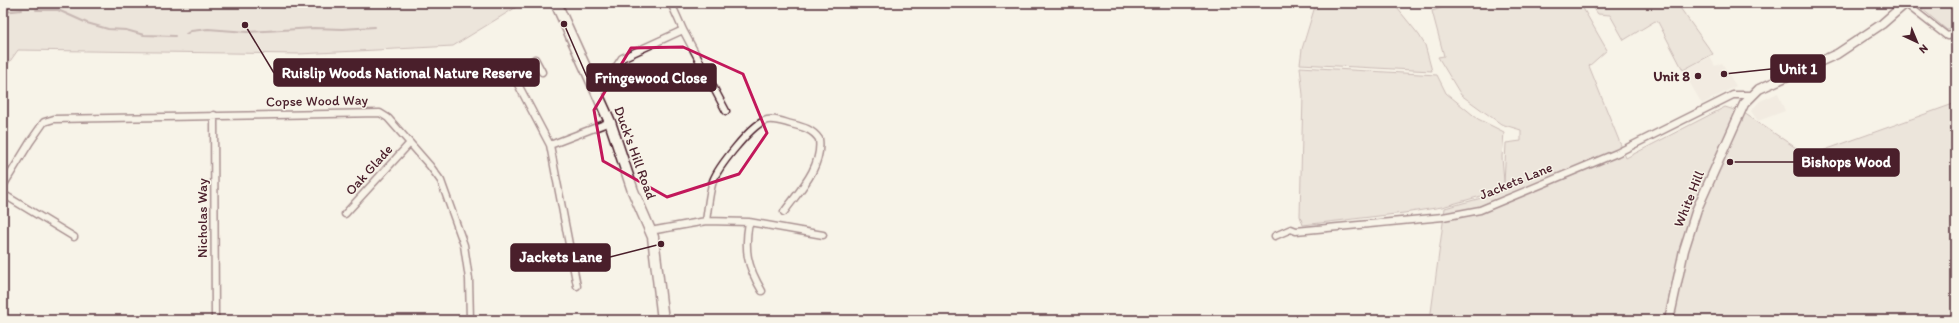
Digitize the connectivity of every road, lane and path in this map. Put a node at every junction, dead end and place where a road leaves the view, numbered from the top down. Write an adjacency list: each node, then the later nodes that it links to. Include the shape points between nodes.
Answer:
1 (556, 3): 7 (main road, Duck's Hill Road)
2 (671, 3): 4 (street)
3 (1906, 3): 5 (street, via 1947,36); 8 (street, via 1882,24 1837,54 1759,89)
4 (683, 30): 7 (street, via 622,58); 9 (street)
5 (1956, 34)
6 (542, 72): 13 (street, via 535,59 512,73)
7 (598, 95): 11 (main road, Duck's Hill Road)
8 (1752, 95): 22 (street, Jackets Lane, via 1733,95 1617,153 1480,210 1435,218 1291,230); 29 (street, White Hill, via 1739,113 1697,209 1684,250)
9 (726, 111)
10 (214, 115): 12 (street, Copse Wood Way, via 380,113 388,118); 14 (street, Copse Wood Way, via 54,119 44,122); 26 (street, Nicholas Way)
11 (610, 122): 13 (street); 20 (main road, Duck's Hill Road, via 633,191)
12 (410, 143): 17 (street, Oak Glade); 27 (street, Copse Wood Way, via 441,181 464,245 469,279)
13 (550, 145): 24 (street)
14 (3, 186)
15 (3, 194): 23 (street)
16 (784, 212): 18 (street, via 811,174 820,155 819,140 809,129 769,120 752,131 723,163 713,181)
17 (345, 214)
18 (706, 221): 19 (street); 20 (street)
19 (749, 222): 21 (street); 25 (street, via 745,242 751,274)
20 (650, 230): 28 (main road, Duck's Hill Road)
21 (823, 235)
22 (1275, 236)
23 (74, 237)
24 (577, 286)
25 (762, 291)
26 (215, 320)
27 (470, 320)
28 (664, 320)
29 (1669, 320)

